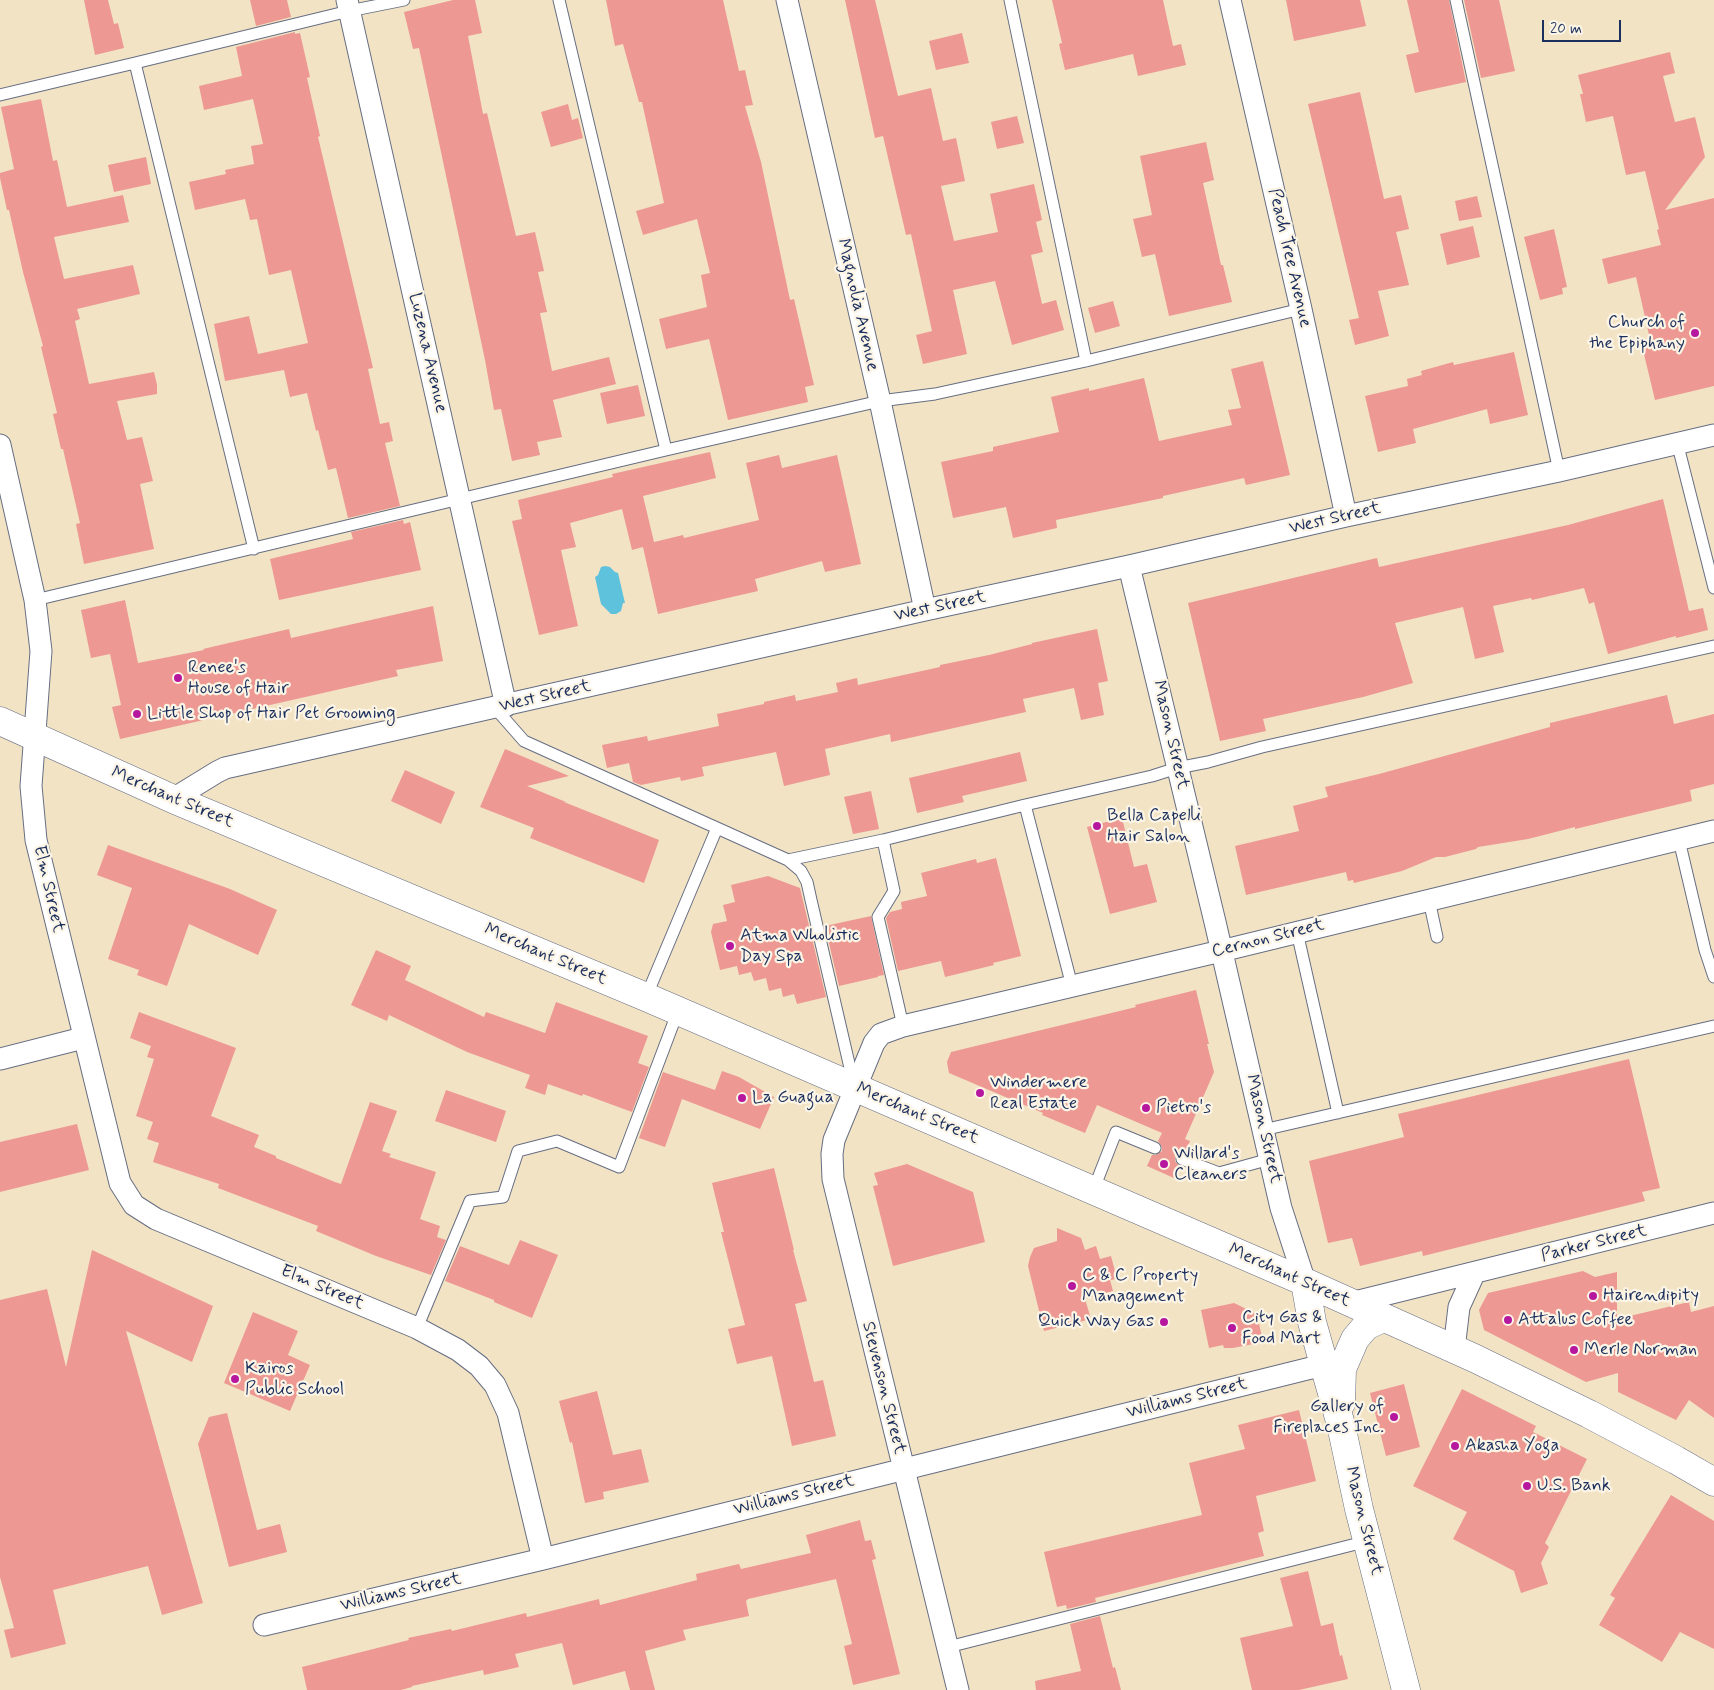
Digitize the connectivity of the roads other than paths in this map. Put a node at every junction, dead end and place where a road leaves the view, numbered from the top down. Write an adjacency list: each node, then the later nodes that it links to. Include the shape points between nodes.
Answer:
1 (404, 0): 7 (lane)
2 (559, 0): 16 (lane)
3 (787, 0): 12 (street, Magnolia Avenue)
4 (1010, 0): 11 (lane)
5 (1230, 0): 10 (street, Peach Tree Avenue)
6 (1456, 0): 17 (lane)
7 (348, 6): 8 (lane); 18 (street, Luzena Avenue)
8 (135, 63): 9 (lane); 20 (lane)
9 (0, 95)
10 (1301, 309): 11 (lane); 19 (street, Peach Tree Avenue)
11 (1086, 361): 12 (lane, via 935,394)
12 (880, 401): 16 (lane); 24 (street, Magnolia Avenue)
13 (1714, 434): 14 (street, West Street)
14 (1677, 442): 17 (street, West Street); 22 (lane)
15 (0, 445): 23 (street, Elm Street)
16 (666, 450): 18 (lane)
17 (1559, 471): 19 (street, West Street)
18 (460, 499): 20 (lane); 26 (street, Luzena Avenue)
19 (1346, 516): 21 (street, West Street)
20 (254, 549): 23 (lane)
21 (1129, 566): 24 (street, West Street); 29 (street, Mason Street)
22 (1714, 588)
23 (35, 600): 28 (street, Elm Street, via 41,651)
24 (925, 610): 26 (street, West Street)
25 (1714, 646): 29 (lane)
26 (501, 707): 30 (street, West Street, via 226,768); 32 (lane, via 524,741)
27 (0, 721): 28 (main road, Merchant Street)
28 (35, 737): 30 (main road, Merchant Street); 47 (street, Elm Street, via 31,786 36,840)
29 (1177, 768): 31 (lane); 40 (street, Mason Street)
30 (173, 799): 43 (main road, Merchant Street)
31 (1025, 805): 34 (lane); 42 (lane)
32 (717, 828): 36 (lane); 43 (lane)
33 (1714, 831): 35 (street, Cernon Street)
34 (883, 840): 36 (lane); 45 (lane, via 894,891 878,917)
35 (1679, 840): 37 (street, Cernon Street); 41 (lane)
36 (788, 860): 49 (lane, via 802,870 806,882)
37 (1429, 900): 38 (street, Cernon Street); 39 (lane)
38 (1297, 932): 40 (street, Cernon Street); 50 (lane)
39 (1437, 937)
40 (1222, 951): 42 (street, Cernon Street); 51 (street, Mason Street)
41 (1714, 977)
42 (1072, 986): 45 (street, Cernon Street)
43 (646, 997): 44 (main road, Merchant Street)
44 (678, 1011): 49 (main road, Merchant Street); 61 (lane, via 619,1167 557,1141 518,1151 503,1197 470,1201)
45 (903, 1026): 49 (street, Cernon Street, via 881,1034 874,1043)
46 (1714, 1026): 50 (lane)
47 (83, 1038): 48 (street); 61 (street, Elm Street, via 120,1183 134,1205 156,1218)
48 (0, 1059)
49 (855, 1088): 55 (main road, Merchant Street); 65 (street, Stevenson Street, via 834,1140 833,1179)
50 (1338, 1113): 51 (lane)
51 (1263, 1130): 54 (street, Mason Street)
52 (1155, 1148): 55 (lane, via 1116,1132)
53 (1182, 1159): 54 (lane, via 1218,1173)
54 (1270, 1159): 58 (street, Mason Street)
55 (1093, 1191): 58 (main road, Merchant Street)
56 (1714, 1213): 57 (street, Parker Street)
57 (1474, 1274): 59 (street, Parker Street); 62 (street, via 1459,1307)
58 (1305, 1282): 59 (main road, Merchant Street); 63 (main road, Mason Street)
59 (1350, 1303): 60 (main road, Merchant Street)
60 (1383, 1318): 62 (main road, Merchant Street); 64 (main road, via 1366,1326 1355,1339 1342,1369)
61 (417, 1328): 68 (street, Elm Street, via 458,1350 479,1366 495,1385 508,1413)
62 (1454, 1349): 66 (main road, Merchant Street, via 1589,1414)
63 (1323, 1365): 64 (main road, Mason Street); 65 (street, Williams Street)
64 (1341, 1425): 67 (main road, Mason Street)
65 (903, 1469): 68 (street, Williams Street); 70 (street, Stevenson Street)
66 (1714, 1482)
67 (1368, 1541): 70 (lane); 72 (main road, Mason Street)
68 (543, 1559): 69 (street, Williams Street)
69 (264, 1625)
70 (948, 1647): 71 (street, Stevenson Street)
71 (958, 1690)
72 (1406, 1690)

